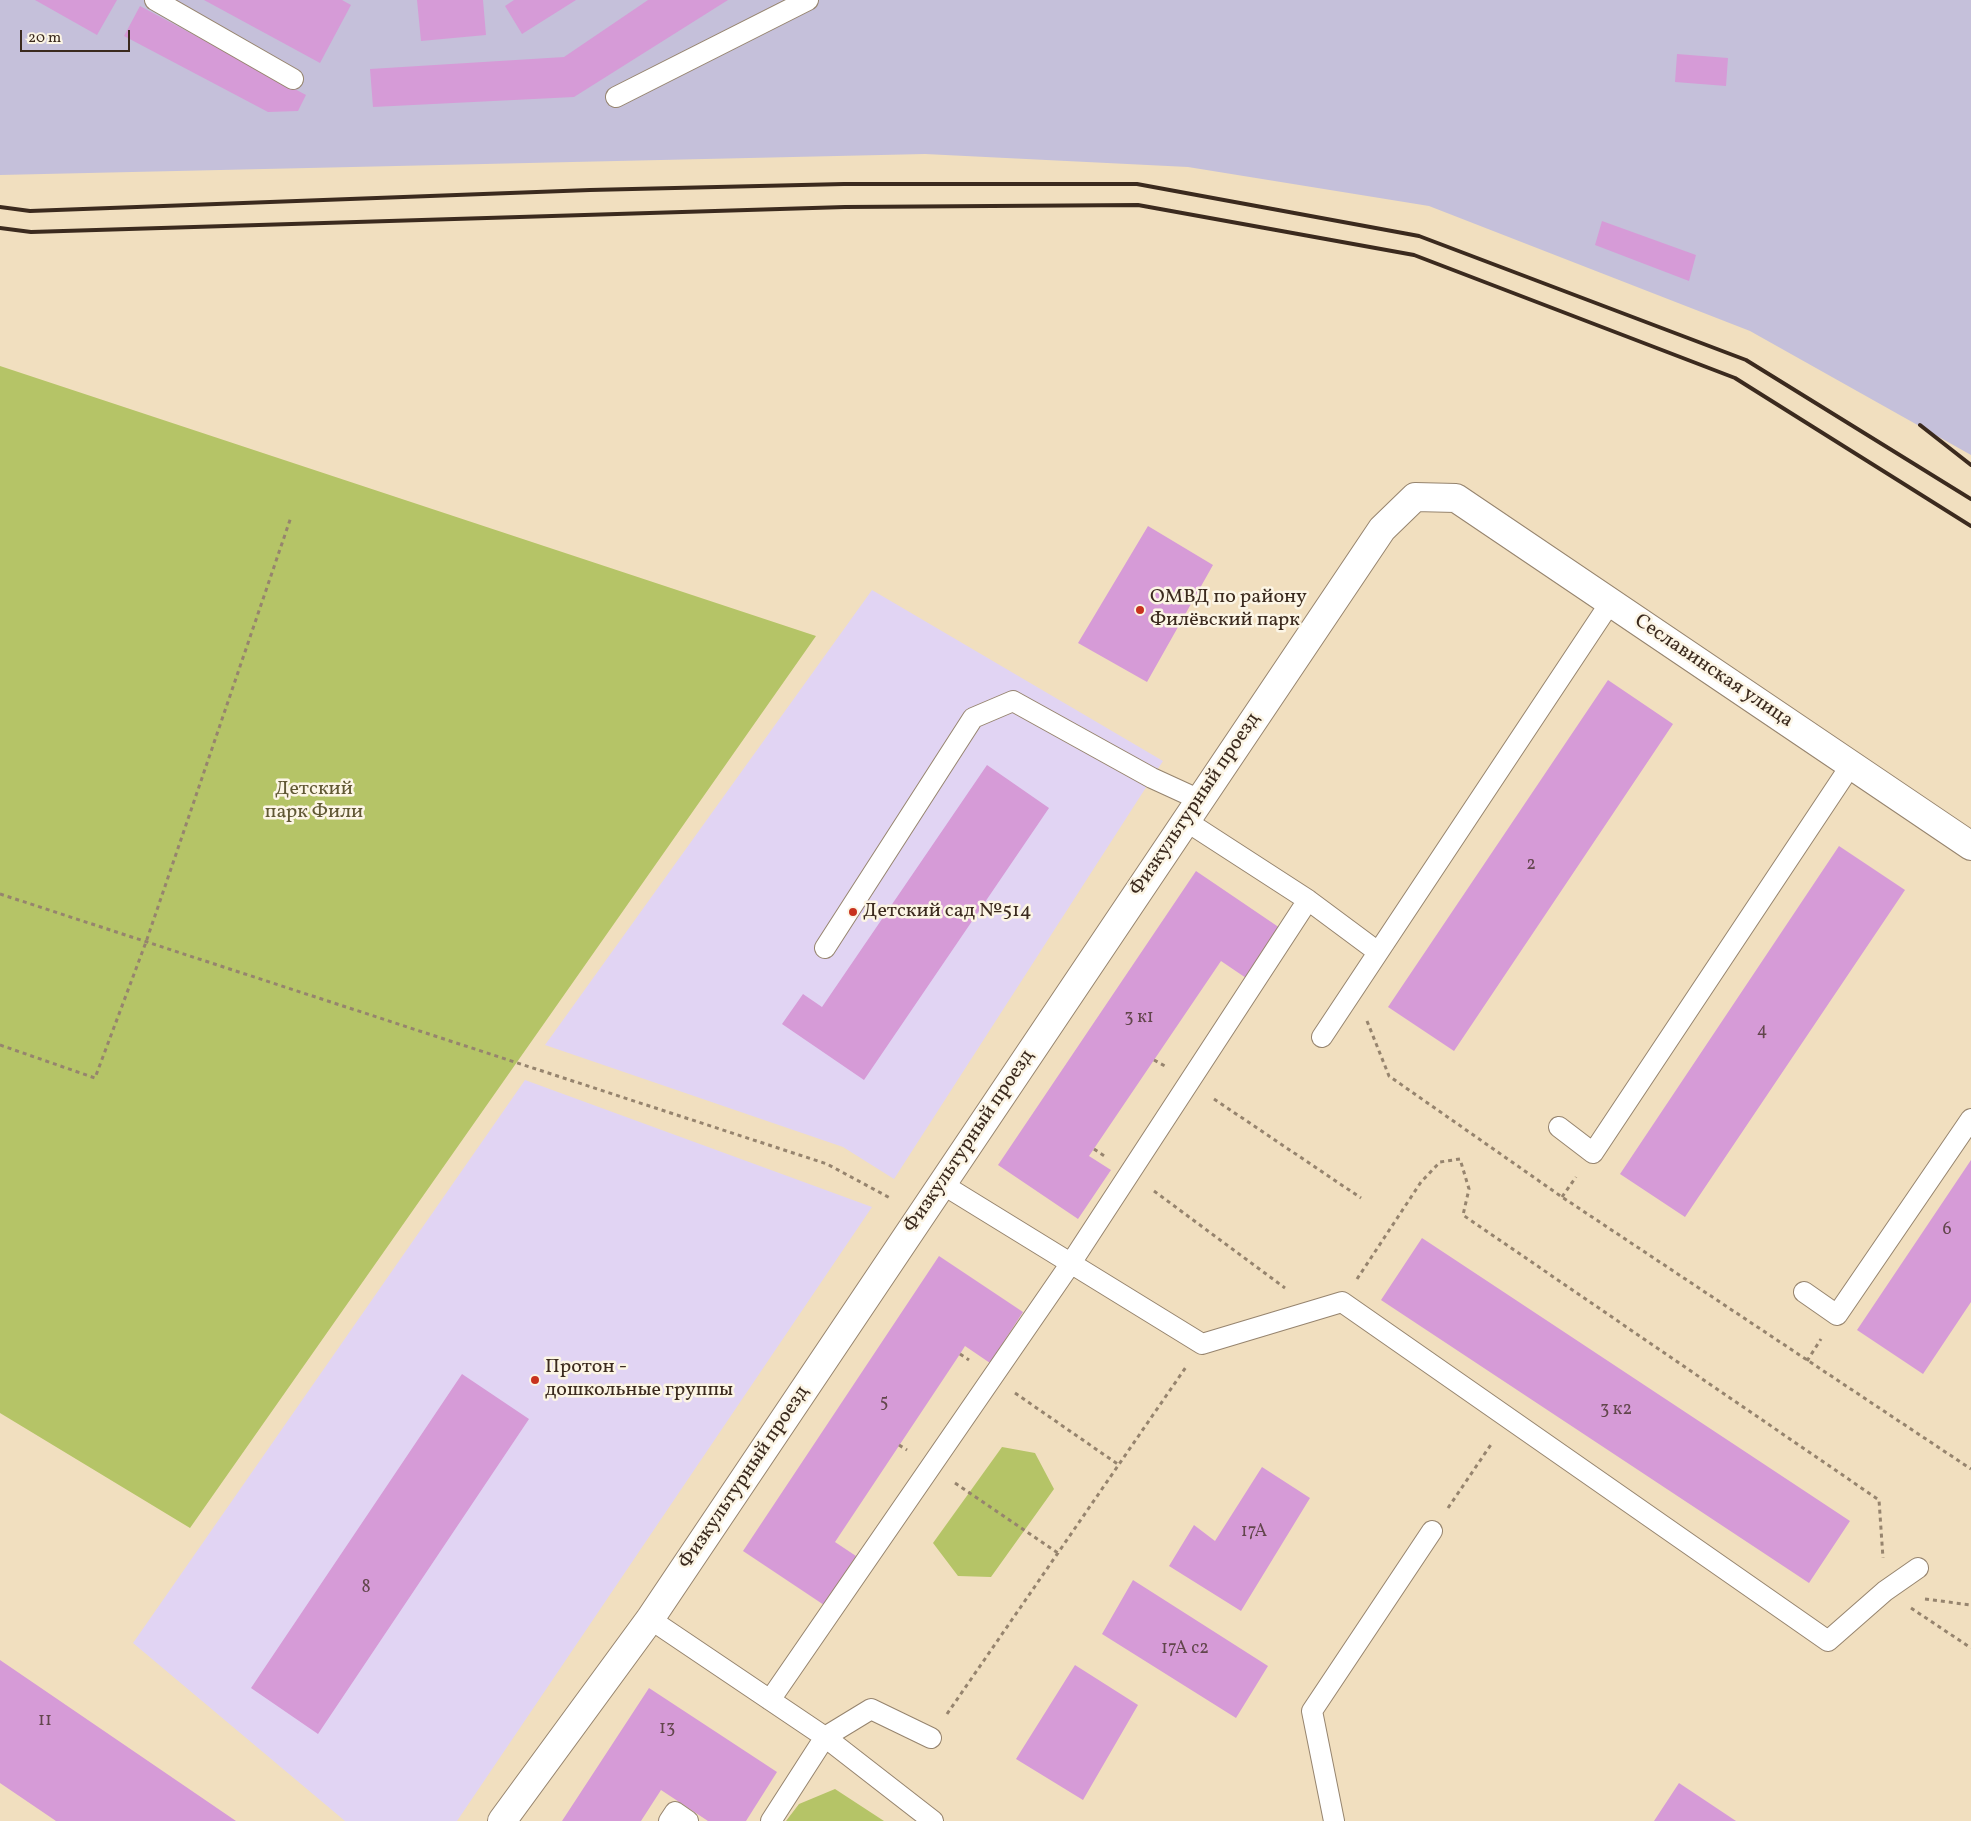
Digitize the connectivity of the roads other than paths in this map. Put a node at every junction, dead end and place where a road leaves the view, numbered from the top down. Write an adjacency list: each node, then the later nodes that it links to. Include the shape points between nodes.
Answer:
1 (155, 0): 3 (lane)
2 (808, 0): 4 (lane)
3 (293, 79)
4 (616, 97)
5 (1456, 498): 6 (street, Сеславинская улица); 8 (street, Физкультурный проезд, via 1415,497 1382,529)
6 (1610, 603): 7 (street, Сеславинская улица); 12 (lane)
7 (1851, 765): 9 (street, Сеславинская улица); 15 (lane, via 1593,1153)
8 (1193, 810): 10 (lane); 11 (lane, via 1152,778 1013,701 973,718); 16 (street, Физкультурный проезд)
9 (1971, 846)
10 (1308, 900): 12 (lane); 17 (lane)
11 (826, 948)
12 (1378, 952): 13 (lane)
13 (1322, 1037)
14 (1971, 1119): 18 (lane, via 1837,1314)
15 (1559, 1127)
16 (942, 1184): 17 (lane); 21 (street, Физкультурный проезд)
17 (1071, 1263): 20 (lane, via 1202,1344 1342,1302 1828,1641 1885,1591); 22 (lane)
18 (1804, 1292)
19 (1432, 1531): 30 (lane, via 1312,1710)
20 (1918, 1568)
21 (650, 1619): 22 (lane); 25 (street, Физкультурный проезд)
22 (770, 1700): 23 (lane)
23 (825, 1738): 24 (lane, via 871,1709); 28 (lane); 29 (lane)
24 (931, 1738)
25 (502, 1821)
26 (669, 1821): 27 (lane, via 675,1812)
27 (688, 1821)
28 (771, 1821)
29 (933, 1821)
30 (1334, 1821)

